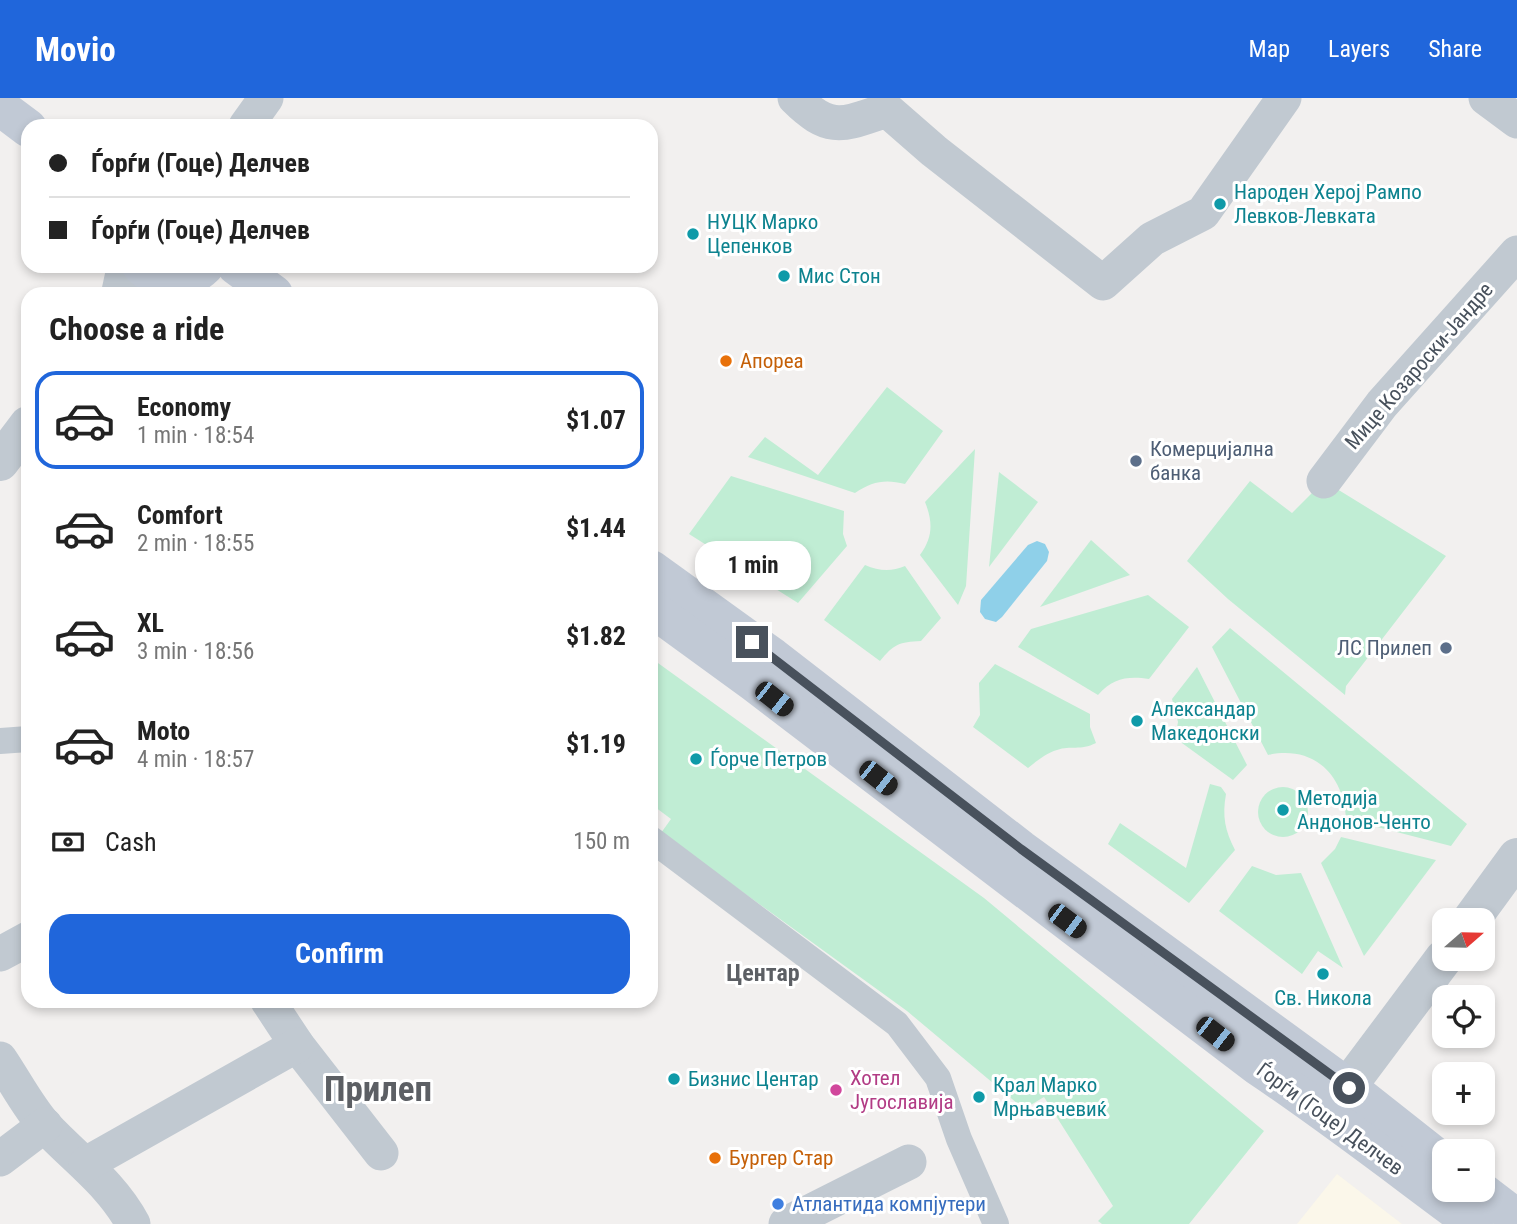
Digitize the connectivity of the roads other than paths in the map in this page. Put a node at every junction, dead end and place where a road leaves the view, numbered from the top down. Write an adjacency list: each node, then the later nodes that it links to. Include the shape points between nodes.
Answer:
1 (266, 98): 6 (street)
2 (795, 98): 3 (street, via 813,116 841,125 887,110 1103,283 1152,239 1203,213)
3 (1284, 98)
4 (1486, 98): 7 (street)
5 (0, 107): 8 (main road)
6 (251, 119)
7 (1517, 121)
8 (21, 123)
9 (1517, 253): 15 (street, Мице Козароски-Јандре, via 1382,404)
10 (184, 273): 11 (main road); 12 (main road)
11 (219, 287)
12 (244, 287)
13 (21, 434): 14 (street)
14 (0, 462)
15 (1324, 481)
16 (658, 574): 29 (main road, Ѓорѓи (Гоце) Делчев, via 773,657)
17 (658, 613): 29 (main road, Ѓорѓи (Гоце) Делчев, via 1258,1066)
18 (21, 740): 19 (street)
19 (0, 741)
20 (658, 844): 40 (street, via 897,1024 938,1078)
21 (1517, 857): 22 (street)
22 (1480, 908)
23 (21, 943): 24 (street)
24 (0, 954)
25 (1434, 971): 29 (street)
26 (273, 1008): 27 (street)
27 (297, 1045): 31 (street); 35 (street)
28 (0, 1059): 30 (street)
29 (1339, 1101): 32 (main road, Ѓорѓи (Гоце) Делчев); 41 (main road, Ѓорѓи (Гоце) Делчев, via 1363,1143)
30 (45, 1125): 33 (street); 35 (street)
31 (381, 1153)
32 (1432, 1156)
33 (0, 1159)
34 (909, 1162): 39 (street)
35 (86, 1164): 38 (street, via 122,1203)
36 (1495, 1201): 37 (main road)
37 (1517, 1218)
38 (133, 1224)
39 (786, 1224)
40 (996, 1224)
41 (1474, 1224)

